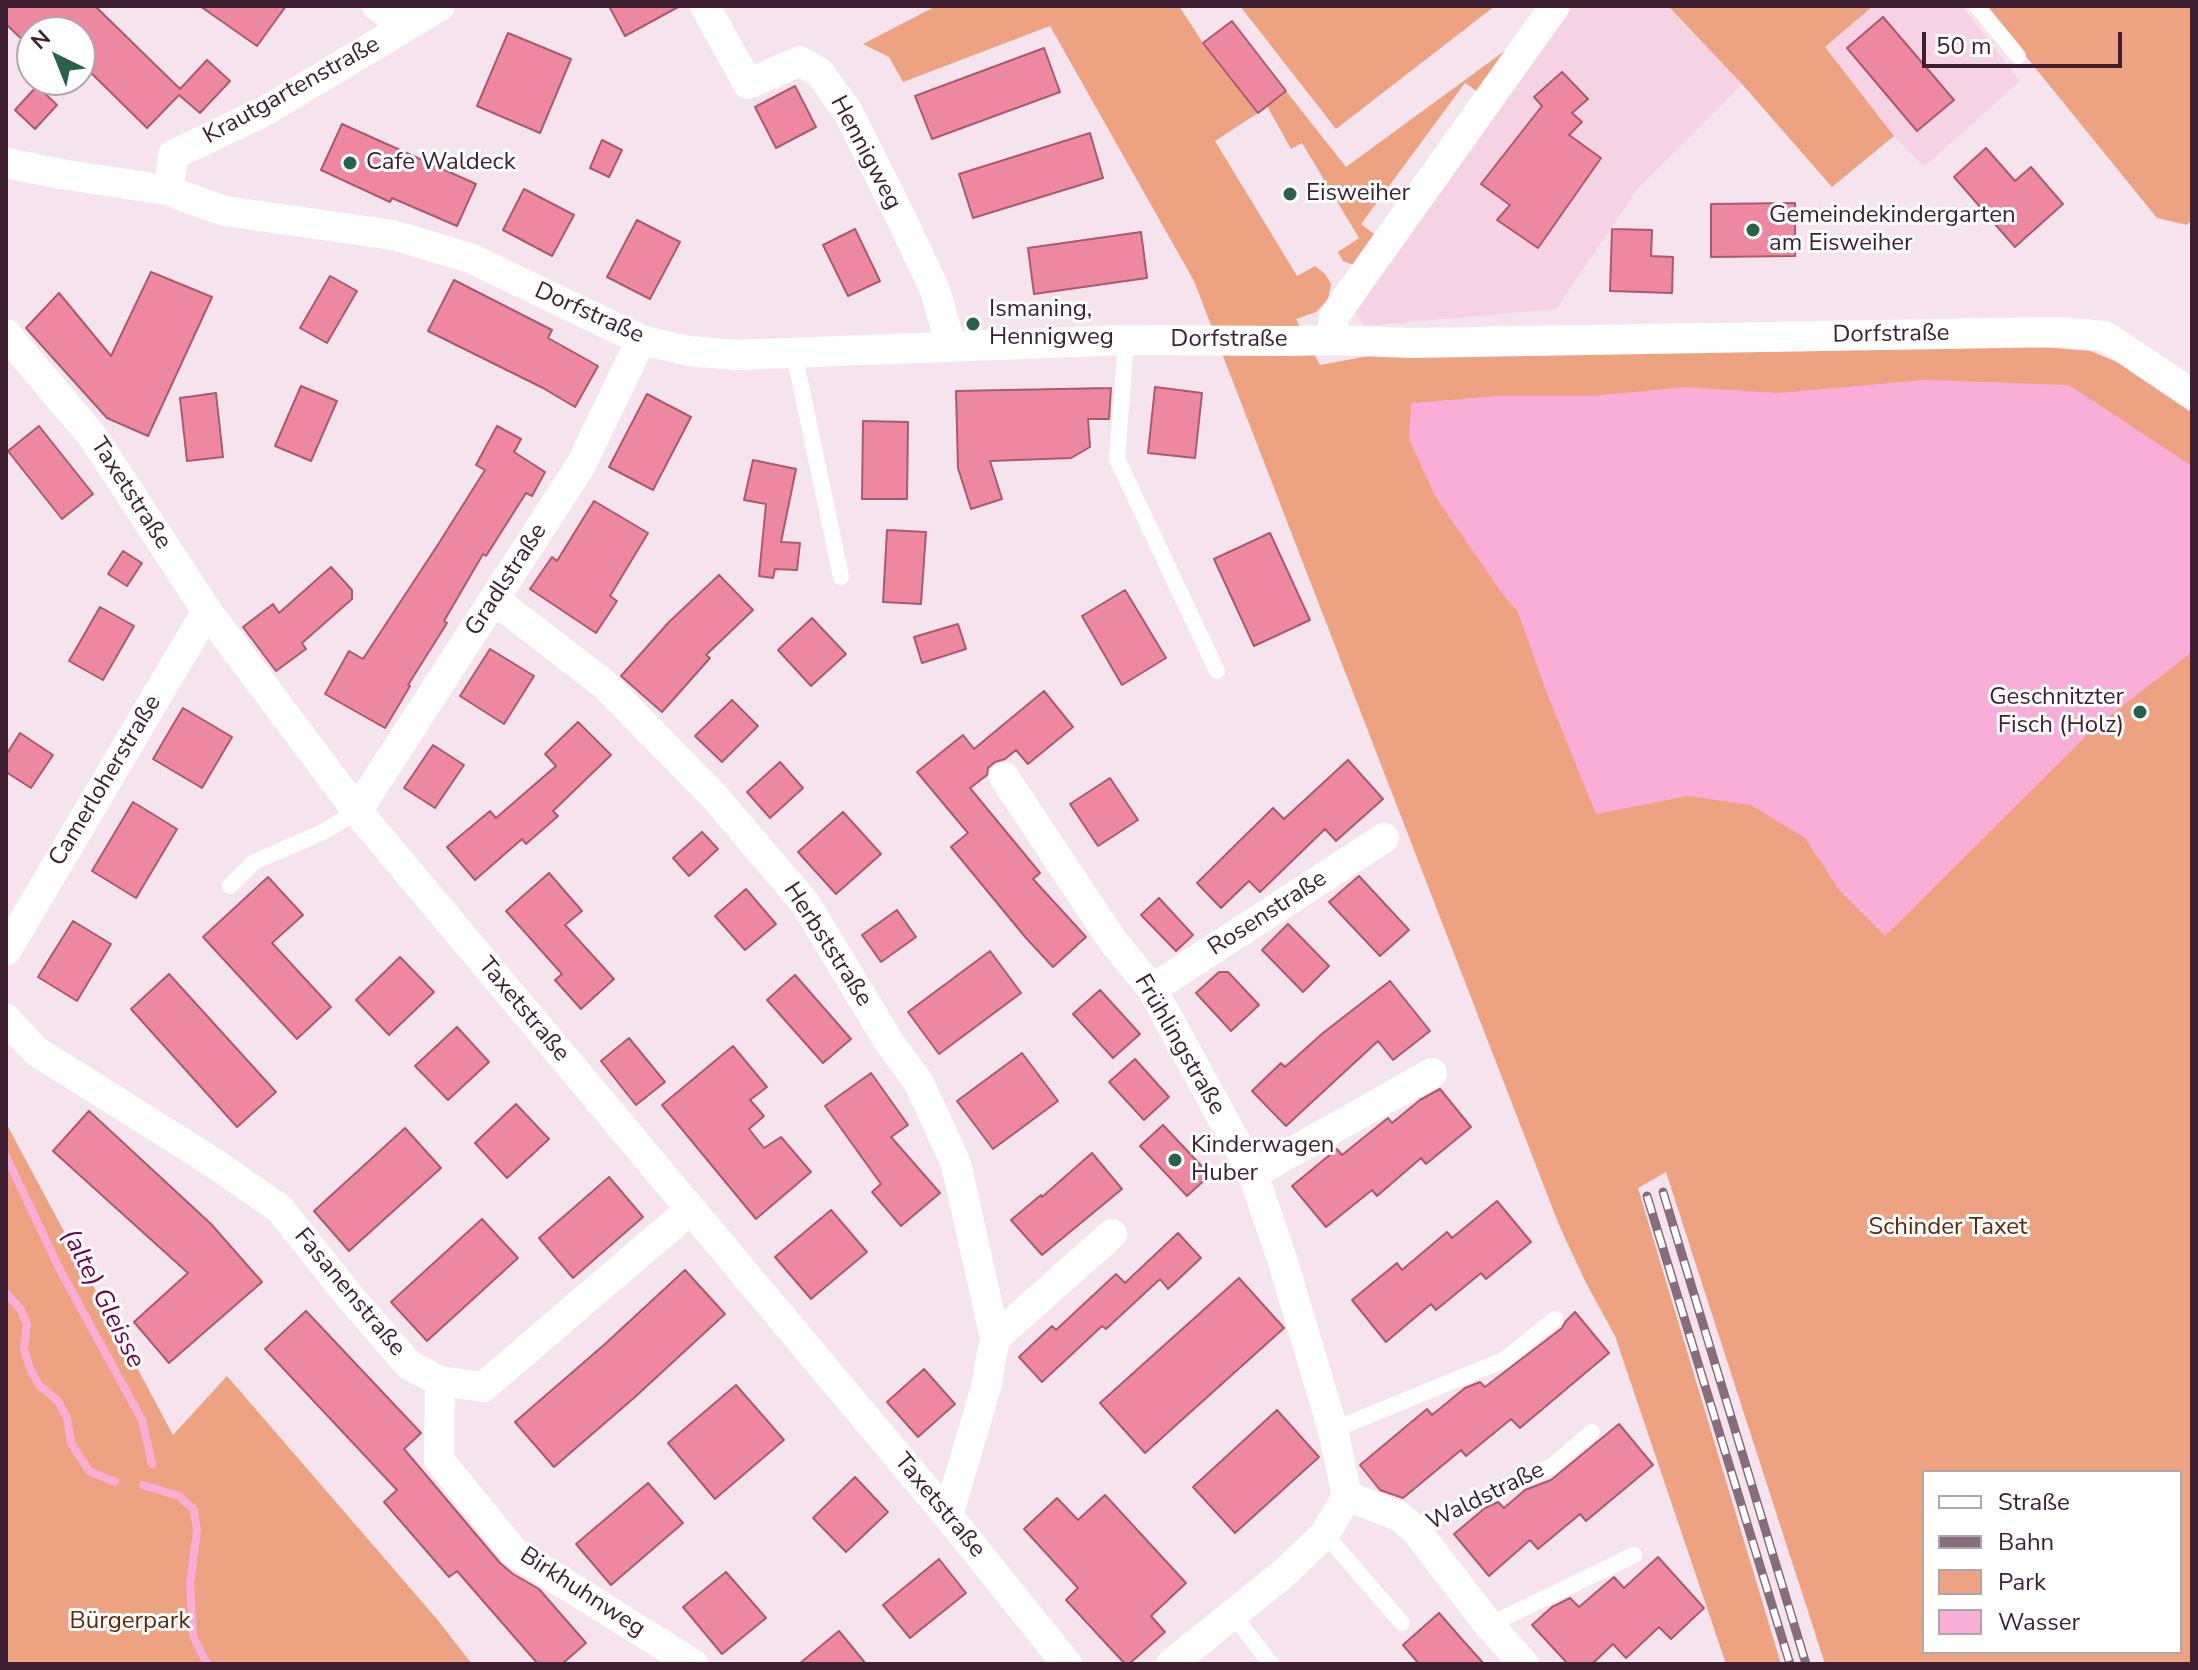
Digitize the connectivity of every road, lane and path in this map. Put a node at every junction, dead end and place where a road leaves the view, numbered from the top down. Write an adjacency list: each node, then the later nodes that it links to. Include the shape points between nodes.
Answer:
1 (377, 6): 6 (street)
2 (440, 6): 6 (street, Krautgartenstraße)
3 (705, 6): 14 (street, Hennigweg, via 748,84 800,61 820,73 849,114 903,222 935,290)
4 (1555, 6): 13 (street, via 1334,316)
5 (1977, 6): 7 (lane)
6 (406, 26): 9 (street, Krautgartenstraße, via 265,111 173,155)
7 (2018, 56)
8 (6, 163): 9 (street, Dorfstraße)
9 (169, 190): 11 (street, Dorfstraße, via 225,211 393,235 470,258)
10 (6, 334): 19 (street, Taxetstraße, via 93,437)
11 (641, 340): 15 (street, Dorfstraße, via 688,351); 18 (street, Gradlstraße, via 581,465)
12 (1126, 340): 13 (street, Dorfstraße); 14 (street, Dorfstraße); 20 (lane, via 1117,459)
13 (1332, 340): 16 (street, Dorfstraße, via 2060,332 2105,336)
14 (951, 347): 15 (street, Dorfstraße)
15 (794, 353): 17 (lane)
16 (2192, 394)
17 (841, 577)
18 (495, 600): 22 (street, Gradlstraße); 33 (street, Herbststraße, via 604,684 713,795 805,903 919,1083 956,1164)
19 (207, 611): 22 (street, Taxetstraße); 25 (street, Camerloherstraße)
20 (1217, 671)
21 (1004, 777): 26 (street, Frühlingstraße, via 1112,940)
22 (357, 811): 24 (lane, via 254,862); 30 (street, Taxetstraße)
23 (1384, 838): 26 (street, Rosenstraße)
24 (230, 886)
25 (6, 951)
26 (1152, 989): 29 (street, Frühlingstraße)
27 (6, 1019): 34 (street, Fasanenstraße, via 36,1051 280,1209 409,1365)
28 (1432, 1073): 29 (street)
29 (1253, 1174): 35 (street, Frühlingstraße)
30 (690, 1210): 34 (street, Fasanenstraße, via 483,1387); 38 (street, Taxetstraße)
31 (1112, 1234): 33 (street)
32 (1555, 1319): 35 (lane, via 1504,1360)
33 (995, 1338): 38 (street, Herbststraße)
34 (440, 1381): 45 (street, Birkhuhnweg, via 439,1460 514,1552)
35 (1333, 1430): 37 (street, Frühlingstraße)
36 (1592, 1432): 39 (lane, Waldstraße, via 1552,1466 1428,1522)
37 (1347, 1496): 39 (street, Waldstraße, via 1399,1516); 40 (street)
38 (948, 1516): 46 (street, Taxetstraße)
39 (1417, 1532): 44 (street, Waldstraße)
40 (1325, 1534): 42 (street); 43 (lane)
41 (1634, 1555): 44 (lane)
42 (1233, 1615): 47 (street); 48 (lane)
43 (1402, 1623)
44 (1489, 1625): 49 (street, Waldstraße)
45 (693, 1664)
46 (1067, 1664)
47 (1171, 1664)
48 (1271, 1664)
49 (1524, 1664)

